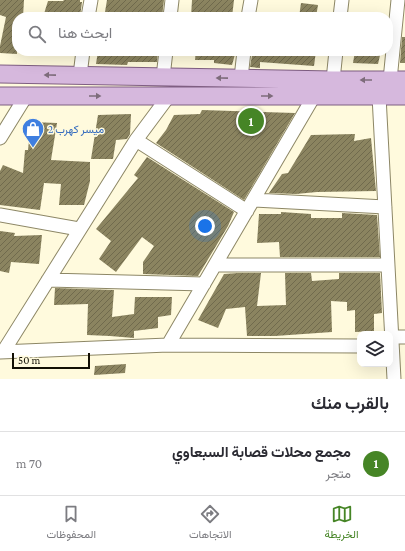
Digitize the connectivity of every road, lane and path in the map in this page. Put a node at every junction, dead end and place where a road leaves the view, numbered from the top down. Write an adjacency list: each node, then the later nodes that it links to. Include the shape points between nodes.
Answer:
1 (91, 0): 6 (street)
2 (172, 0): 7 (street)
3 (250, 0): 8 (street)
4 (342, 0): 9 (street)
5 (398, 0): 19 (street)
6 (89, 12)
7 (171, 12)
8 (249, 12)
9 (341, 12)
10 (82, 56): 15 (street)
11 (165, 56): 16 (street)
12 (243, 56): 17 (street)
13 (335, 56): 18 (street)
14 (0, 74): 15 (main road, one-way to 14)
15 (80, 76): 16 (main road)
16 (163, 77): 17 (main road, one-way to 16)
17 (241, 78): 18 (main road)
18 (333, 80): 19 (main road, one-way to 18)
19 (398, 80)
20 (0, 96): 21 (main road)
21 (26, 96): 25 (main road, one-way to 25); 26 (street)
22 (314, 96): 23 (main road); 25 (main road, one-way to 22); 28 (street)
23 (379, 96): 24 (main road); 29 (street)
24 (405, 96)
25 (168, 97): 27 (street)
26 (0, 138)
27 (136, 140): 30 (street); 32 (street)
28 (254, 200): 29 (street); 30 (street)
29 (385, 207): 34 (street)
30 (247, 211): 33 (street)
31 (0, 215): 32 (street)
32 (79, 229): 35 (street)
33 (215, 265): 34 (street); 36 (street)
34 (388, 265): 37 (street)
35 (48, 280): 36 (street); 40 (street)
36 (204, 284): 38 (street)
37 (395, 341): 41 (street)
38 (168, 345): 39 (street); 40 (street)
39 (357, 346)
40 (2, 352)
41 (394, 379)

